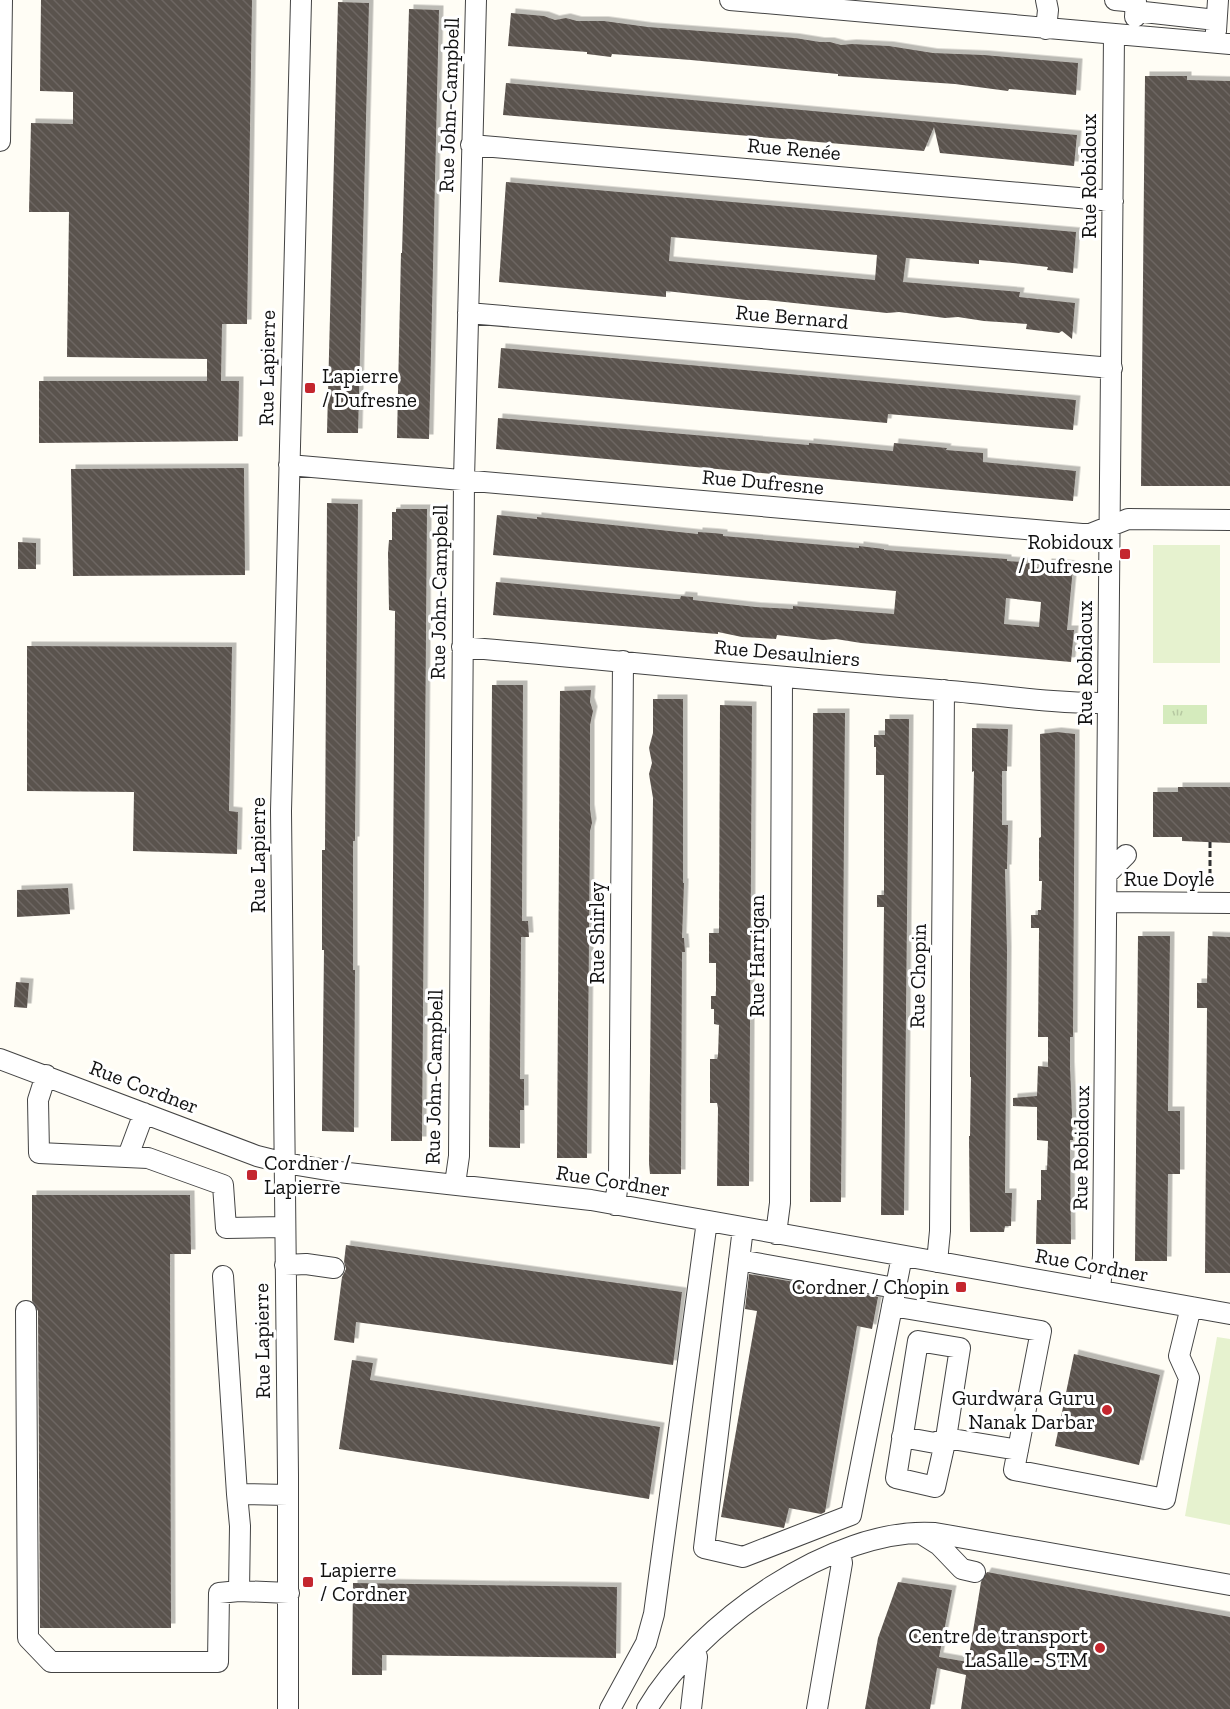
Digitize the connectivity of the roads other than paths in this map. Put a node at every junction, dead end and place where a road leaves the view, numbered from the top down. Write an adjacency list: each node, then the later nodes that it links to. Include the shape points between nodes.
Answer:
1 (3, 0): 13 (street)
2 (300, 0): 18 (street, Rue Lapierre)
3 (476, 0): 14 (street, Rue John-Campbell)
4 (730, 0): 10 (street)
5 (1046, 0): 10 (street)
6 (1115, 0): 8 (street)
7 (1218, 0): 9 (street)
8 (1143, 5): 9 (street); 11 (street, Rue Robidoux)
9 (1216, 20): 12 (street)
10 (1046, 29): 11 (street)
11 (1124, 35): 12 (street); 15 (street, Rue Robidoux)
12 (1222, 44)
13 (0, 141)
14 (471, 145): 15 (street, Rue Renée); 16 (street, Rue John-Campbell)
15 (1113, 201): 17 (street, Rue Robidoux)
16 (468, 313): 17 (street, Rue Bernard); 19 (street, Rue John-Campbell)
17 (1112, 368): 21 (street, Rue Robidoux)
18 (289, 465): 19 (street, Rue Dufresne); 35 (street, Rue Lapierre, via 281,811)
19 (464, 480): 21 (street, Rue Dufresne, via 1082,534); 22 (street, Rue John-Campbell)
20 (1230, 520): 21 (street, Rue Dufresne, via 1128,519)
21 (1109, 527): 26 (street, Rue Robidoux)
22 (462, 647): 23 (street, Rue Desaulniers); 36 (street, Rue John-Campbell, via 459,1156)
23 (623, 661): 24 (street, Rue Desaulniers); 37 (street, Rue Shirley, via 619,1175)
24 (782, 678): 25 (street, Rue Desaulniers); 41 (street, Rue Harrigan, via 780,1203)
25 (944, 690): 26 (street, Rue Desaulniers); 44 (street, Rue Chopin)
26 (1107, 704): 28 (street, Rue Robidoux)
27 (1126, 855): 28 (street)
28 (1108, 873): 29 (street, Rue Robidoux)
29 (1107, 902): 30 (street, Rue Doyle); 48 (street, Rue Robidoux)
30 (1230, 903)
31 (0, 1059): 32 (street, Rue Cordner)
32 (46, 1075): 33 (street, Rue Cordner); 34 (street, via 38,1100 39,1153)
33 (144, 1113): 34 (street); 35 (street, Rue Cordner)
34 (128, 1156): 39 (street, via 148,1158 223,1185 226,1228)
35 (285, 1163): 36 (street, Rue Cordner); 39 (street, Rue Lapierre)
36 (455, 1184): 37 (street, Rue Cordner)
37 (615, 1205): 38 (street, Rue Cordner)
38 (707, 1221): 40 (street, Rue Cordner); 68 (street, via 654,1614 646,1643)
39 (285, 1227): 45 (street, Rue Lapierre)
40 (744, 1228): 41 (street, Rue Cordner); 43 (street)
41 (776, 1234): 42 (street, Rue Cordner)
42 (902, 1256): 44 (street, Rue Cordner); 49 (street)
43 (739, 1260): 49 (street); 49 (street, via 704,1548 743,1557 851,1515)
44 (937, 1262): 48 (street, Rue Cordner)
45 (285, 1265): 46 (street); 59 (street, Rue Lapierre)
46 (334, 1268)
47 (224, 1276): 58 (street)
48 (1100, 1290): 50 (street, Rue Cordner)
49 (893, 1297): 52 (street)
50 (1191, 1307): 53 (street, Rue Cordner); 57 (street, via 1179,1356 1189,1378 1165,1499 1014,1470)
51 (26, 1311): 64 (street, via 28,1638 51,1662 218,1662 219,1593)
52 (942, 1314): 54 (street); 57 (street, via 1041,1331)
53 (1230, 1314)
54 (935, 1344): 55 (street, via 918,1341); 56 (street, via 960,1348)
55 (902, 1437): 56 (street, via 935,1443); 56 (street, via 896,1478 935,1487)
56 (946, 1438): 57 (street)
57 (1018, 1450)
58 (237, 1494): 59 (street); 64 (street)
59 (288, 1495): 65 (street, Rue Lapierre)
60 (918, 1532): 61 (street); 62 (street, via 939,1545 962,1569); 63 (street)
61 (840, 1552): 66 (street, via 762,1594); 71 (street, via 842,1563)
62 (975, 1572)
63 (1230, 1585)
64 (239, 1591): 65 (street)
65 (289, 1593): 67 (street, Rue Lapierre)
66 (694, 1650): 69 (street); 70 (street, via 697,1657)
67 (288, 1709)
68 (610, 1709)
69 (648, 1709)
70 (691, 1709)
71 (817, 1709)

